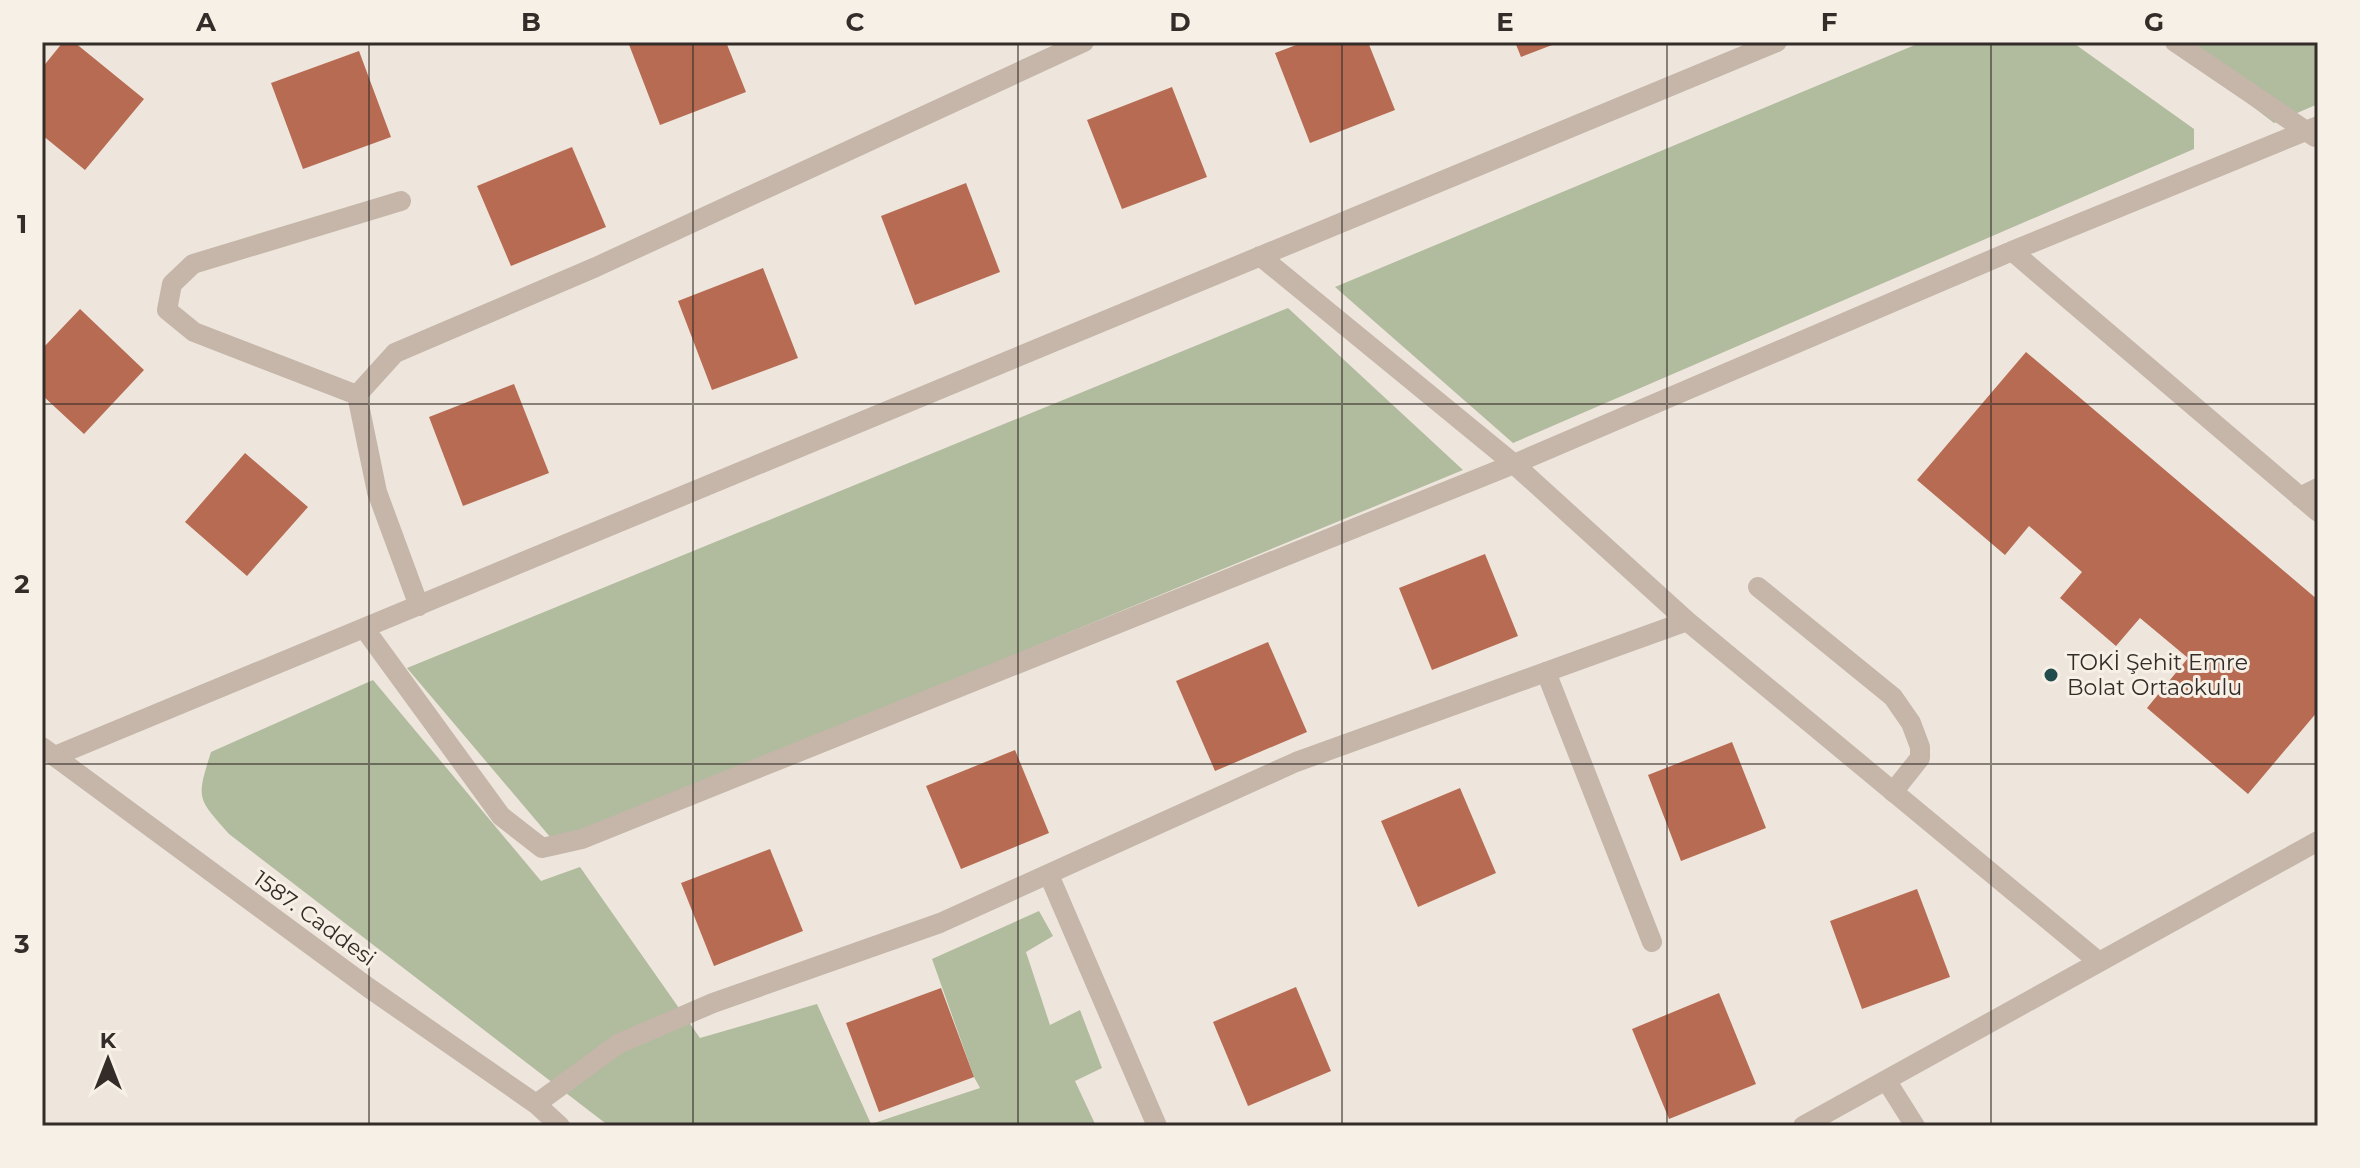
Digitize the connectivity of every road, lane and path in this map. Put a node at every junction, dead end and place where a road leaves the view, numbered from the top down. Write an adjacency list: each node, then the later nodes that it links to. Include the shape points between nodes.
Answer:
1 (1084, 42): 8 (street, via 596,267 395,353)
2 (1777, 42): 7 (street)
3 (2175, 42): 4 (street)
4 (2314, 132): 6 (street)
5 (401, 201): 8 (street, via 193,264 172,284 167,310 194,332)
6 (2012, 251): 9 (street); 10 (street)
7 (1260, 256): 9 (street); 13 (street)
8 (357, 395): 13 (street, via 377,492)
9 (1514, 464): 14 (street); 15 (street, via 582,839 542,848 501,816)
10 (2309, 492): 11 (street)
11 (2318, 512)
12 (1758, 587): 18 (street, via 1893,697 1911,723 1920,758)
13 (419, 606): 15 (street)
14 (1687, 621): 16 (street); 18 (street)
15 (364, 628): 17 (street)
16 (1546, 672): 20 (street, via 1296,762); 21 (street)
17 (48, 752): 24 (street, 1587. Caddesi)
18 (1893, 792): 22 (street)
19 (2318, 841): 22 (street)
20 (1049, 875): 24 (street, via 940,923 713,1003 618,1044); 26 (street)
21 (1652, 942)
22 (2099, 962): 23 (street)
23 (1886, 1080): 27 (street); 28 (street)
24 (536, 1104): 25 (street, 1587. Caddesi)
25 (560, 1126)
26 (1157, 1126)
27 (1803, 1126)
28 (1915, 1126)

